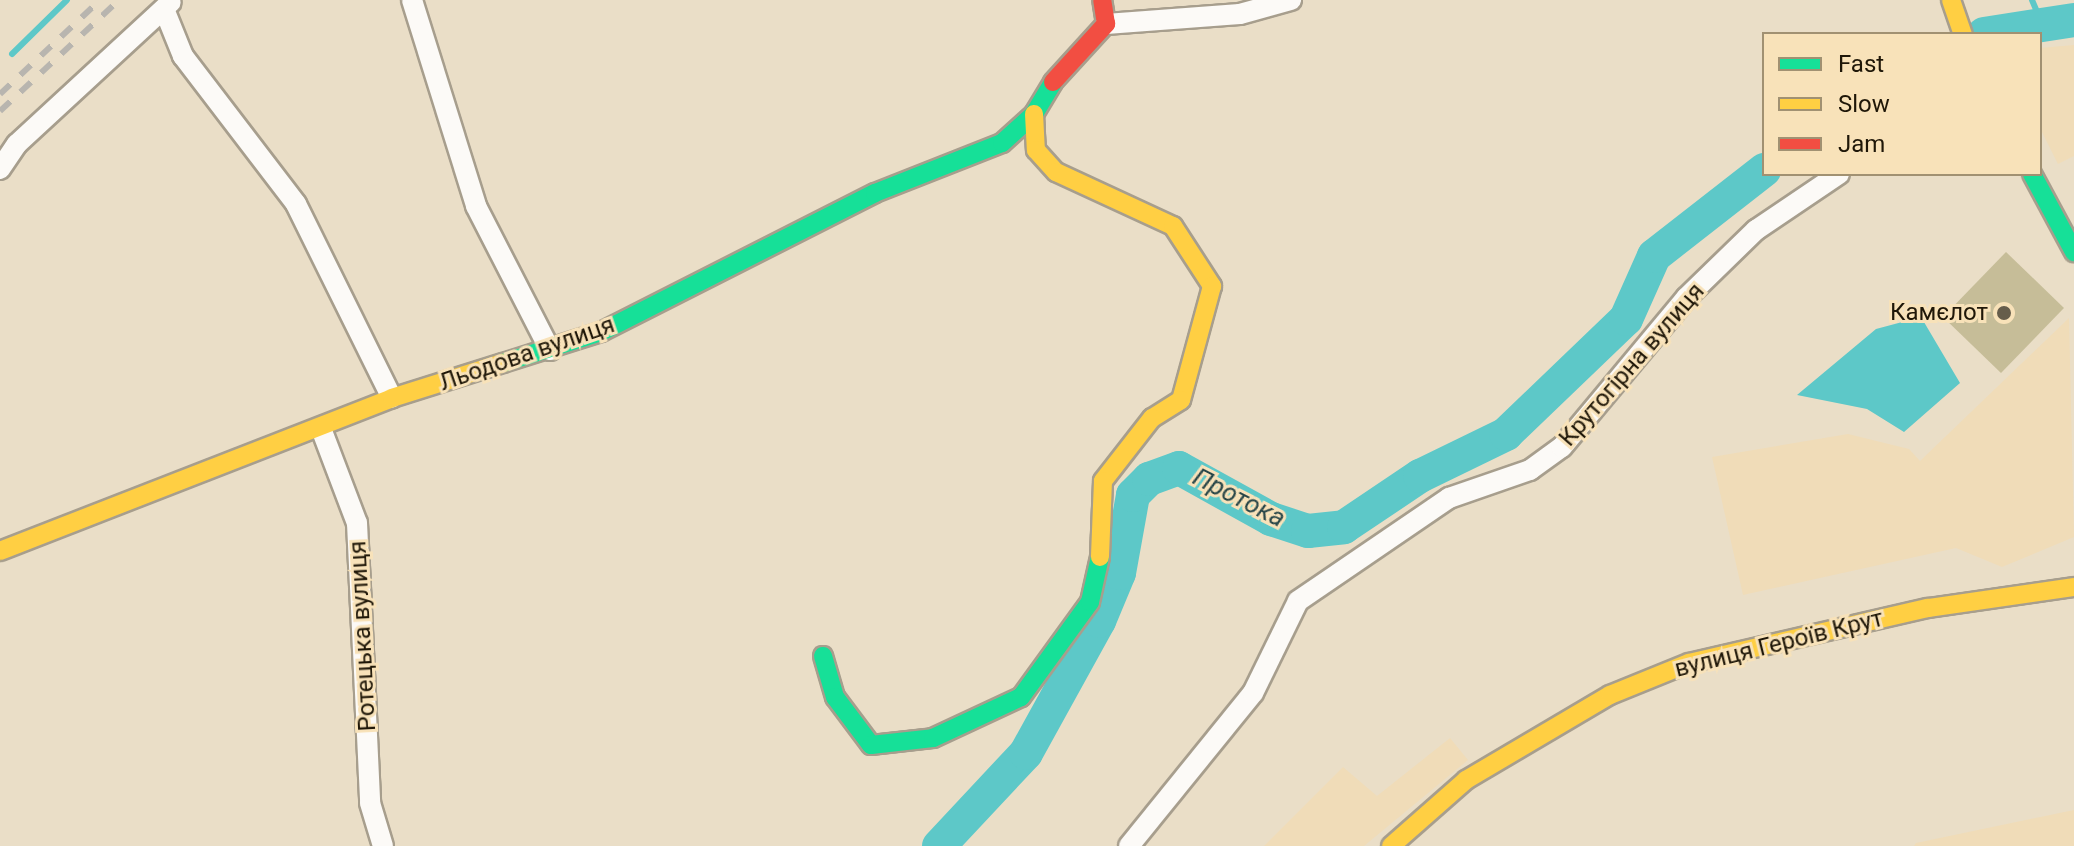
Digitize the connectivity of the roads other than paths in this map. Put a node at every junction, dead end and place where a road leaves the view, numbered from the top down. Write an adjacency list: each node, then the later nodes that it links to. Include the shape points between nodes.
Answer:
1 (412, 0): 13 (street, via 476,206)
2 (1102, 0): 6 (street)
3 (1291, 0): 6 (street, via 1240,14)
4 (169, 5): 9 (street, via 17,144); 14 (street, via 183,56 296,204)
5 (1953, 7): 7 (street)
6 (1106, 24): 8 (street, Льодова вулиця, via 1064,64)
7 (1962, 32)
8 (1034, 114): 13 (street, Льодова вулиця, via 1002,143 875,193 760,257); 18 (street, via 1036,150 1056,172 1173,226 1199,257 1212,286 1181,400 1152,418 1103,481 1100,570 1090,602 1021,697 933,738 871,745 835,697)
9 (0, 169)
10 (1836, 176): 20 (street, Крутогірна вулиця, via 1756,230 1686,298 1562,447 1530,470 1449,498 1298,601 1253,693)
11 (2033, 176): 12 (street)
12 (2074, 252)
13 (550, 350): 14 (street, Льодова вулиця)
14 (392, 398): 15 (street, Льодова вулиця)
15 (322, 431): 16 (street, Льодова вулиця); 19 (street, Ротецька вулиця, via 357,523 370,803)
16 (0, 551)
17 (2074, 587): 21 (street, вулиця Героїв Крут, via 1928,608 1689,663 1610,695 1466,780)
18 (823, 656)
19 (383, 846)
20 (1129, 846)
21 (1391, 846)

